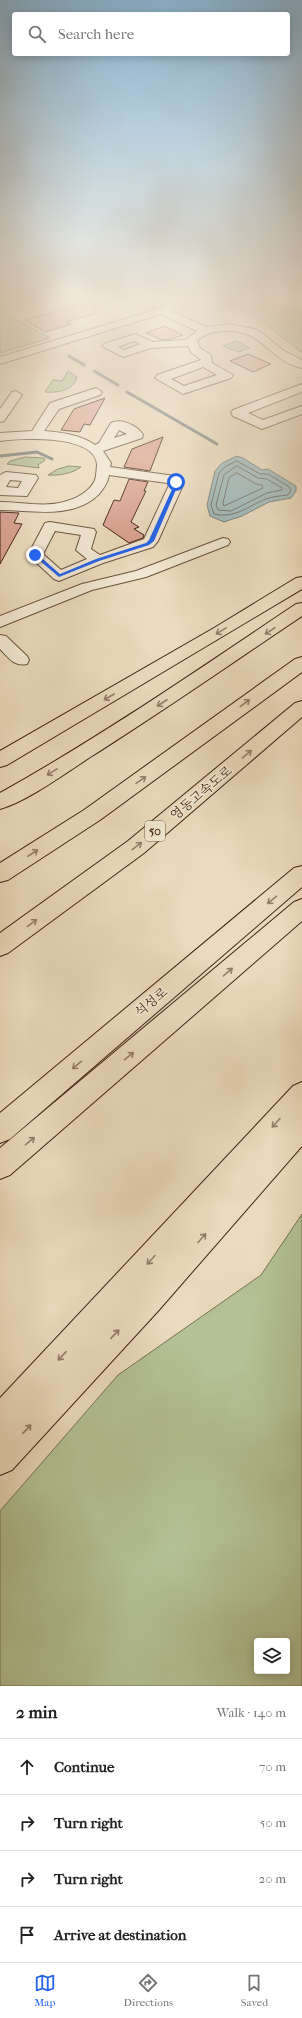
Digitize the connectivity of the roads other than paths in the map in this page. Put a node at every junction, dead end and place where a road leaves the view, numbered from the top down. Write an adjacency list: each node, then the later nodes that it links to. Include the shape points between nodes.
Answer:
1 (302, 388): 4 (street, via 237,413 262,425)
2 (96, 392): 6 (street, via 54,406)
3 (16, 395): 5 (street)
4 (302, 410)
5 (0, 418)
6 (36, 434): 7 (street); 9 (street, via 65,438)
7 (0, 437)
8 (109, 444): 9 (street)
9 (95, 449): 10 (street, via 101,456)
10 (103, 470): 13 (street, via 101,482 95,489 72,505); 15 (street, via 170,479 176,482 176,485 151,541)
11 (0, 486): 12 (street, via 6,476 31,478 22,493)
12 (0, 491)
13 (0, 506)
14 (223, 542): 18 (street, via 141,574 87,587)
15 (98, 560)
16 (302, 582): 23 (highway, one-way to 23)
17 (302, 608): 24 (highway, one-way to 24, via 161,704)
18 (0, 622)
19 (0, 640): 20 (street)
20 (21, 660)
21 (302, 663): 25 (highway, one-way to 21, via 92,815)
22 (302, 707): 28 (highway, 영동고속도로 / 50, one-way to 22, via 136,847)
23 (0, 760)
24 (0, 802)
25 (0, 874)
26 (302, 874): 31 (highway, 석성로, one-way to 31)
27 (302, 908): 32 (highway, one-way to 27)
28 (0, 946)
29 (302, 1094): 33 (highway, one-way to 33)
30 (302, 1126): 34 (highway, one-way to 30, via 147,1300)
31 (0, 1130)
32 (0, 1166)
33 (0, 1422)
34 (0, 1458)

